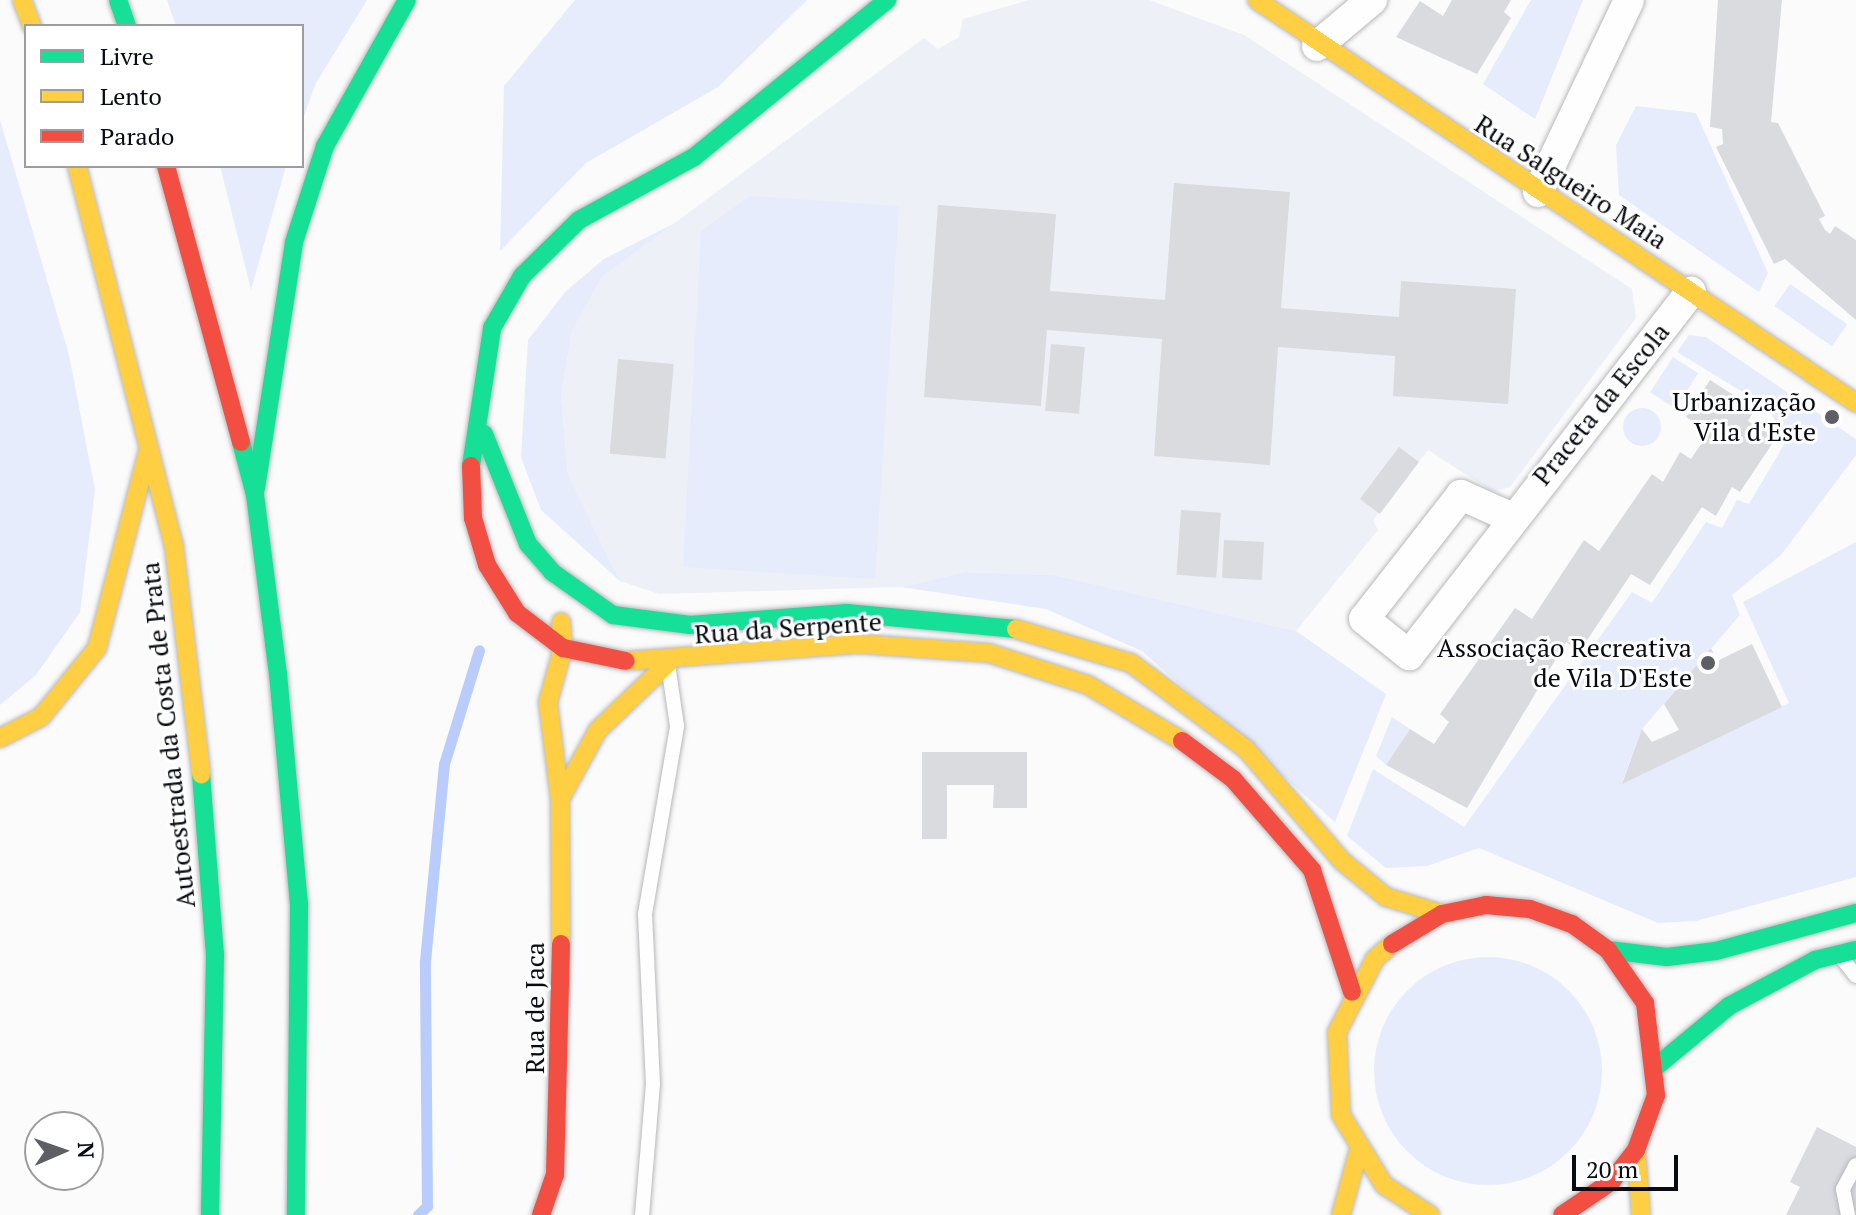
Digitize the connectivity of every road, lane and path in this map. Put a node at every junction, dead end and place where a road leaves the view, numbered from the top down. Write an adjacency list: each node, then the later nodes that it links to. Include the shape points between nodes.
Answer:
1 (6, 0): 9 (main road)
2 (22, 0): 10 (main road)
3 (118, 0): 11 (main road)
4 (407, 0): 20 (main road, via 325,146 294,242)
5 (887, 0): 18 (main road, Rua da Serpente, via 694,157 579,220 522,276 492,328)
6 (1259, 0): 12 (main road, Rua Salgueiro Maia)
7 (1372, 0): 12 (street)
8 (1629, 0): 15 (street)
9 (0, 4)
10 (31, 24)
11 (126, 24)
12 (1317, 46): 15 (main road, Rua Salgueiro Maia)
13 (78, 168): 19 (main road, Autoestrada da Costa de Prata, via 109,274)
14 (167, 168): 20 (main road)
15 (1538, 192): 16 (main road, Rua Salgueiro Maia)
16 (1691, 291): 17 (main road, Rua Salgueiro Maia); 21 (street, Praceta da Escola)
17 (1856, 403)
18 (481, 425): 22 (main road, Rua da Serpente, via 504,498); 24 (main road, Rua da Serpente, via 471,468 473,518 487,565 517,613)
19 (147, 454): 26 (main road, via 97,648 41,717); 38 (main road, Autoestrada da Costa de Prata, via 174,546 206,806 217,1093)
20 (255, 495): 39 (main road, via 299,907)
21 (1510, 517): 21 (street, Praceta da Escola, via 1461,495 1364,619 1409,655)
22 (552, 572): 23 (main road, Rua da Serpente); 24 (main road, Rua de Jaca)
23 (613, 615): 24 (main road); 29 (main road, Rua da Serpente, via 690,625 847,613 997,623 1131,663 1246,749 1342,861 1386,897)
24 (563, 648): 25 (main road, Rua da Serpente, via 595,659); 27 (main road, Rua de Jaca, via 548,702)
25 (668, 663): 27 (main road, Rua de Jaca, via 598,730); 33 (main road, Rua da Serpente, via 860,644 989,653 1088,685 1159,724 1233,779 1312,870); 41 (lane, via 677,726 645,914 653,1084)
26 (0, 738)
27 (560, 799): 40 (main road, Rua de Jaca, via 561,1084 555,1174)
28 (1856, 913): 30 (main road, via 1716,951 1667,957)
29 (1442, 914): 30 (main road, via 1486,905 1530,909 1572,924); 33 (main road, via 1375,959)
30 (1608, 950): 34 (main road, via 1645,1003)
31 (1847, 952): 32 (lane); 34 (main road, via 1729,1006)
32 (1856, 976)
33 (1352, 992): 36 (main road, via 1337,1032 1334,1074)
34 (1658, 1065): 35 (main road)
35 (1636, 1150): 44 (main road, via 1612,1181); 45 (main road)
36 (1358, 1153): 42 (main road); 43 (main road, via 1384,1185)
37 (1856, 1165): 46 (lane, via 1843,1189)
38 (210, 1215)
39 (296, 1215)
40 (541, 1215)
41 (642, 1215)
42 (1341, 1215)
43 (1430, 1215)
44 (1562, 1215)
45 (1641, 1215)
46 (1848, 1215)

